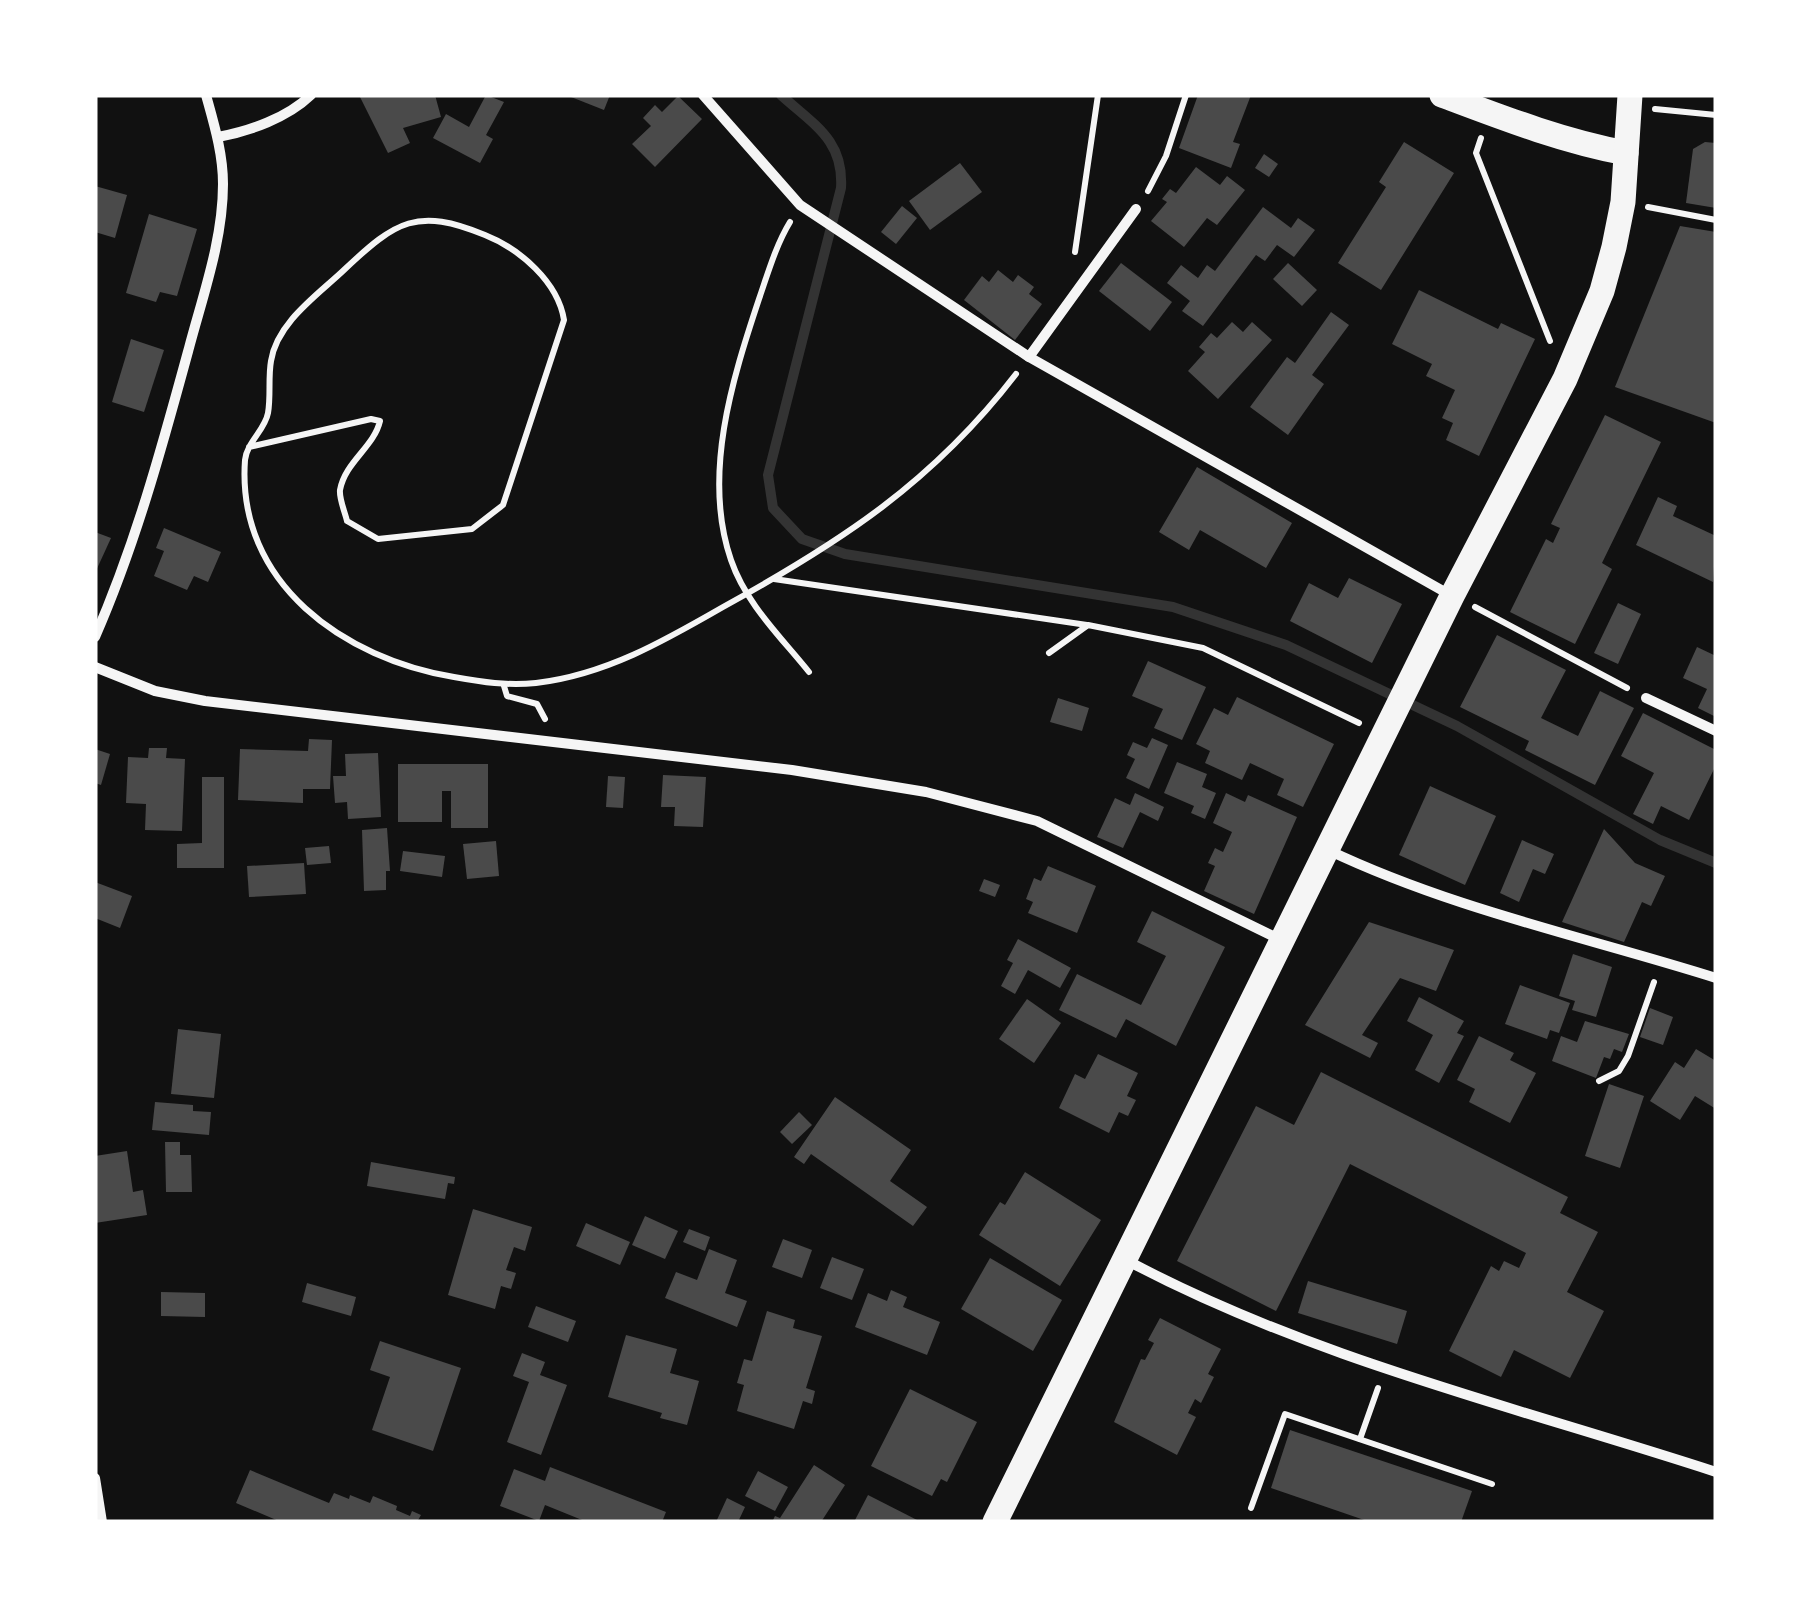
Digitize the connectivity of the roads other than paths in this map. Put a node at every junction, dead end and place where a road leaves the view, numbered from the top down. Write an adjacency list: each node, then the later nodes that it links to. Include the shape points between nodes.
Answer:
1 (206, 95): 6 (street)
2 (311, 95): 6 (street, via 275,118)
3 (703, 95): 9 (street, via 804,208)
4 (1442, 95): 7 (main road, via 1582,145)
5 (1629, 101): 7 (main road)
6 (218, 137): 11 (street, via 223,182 214,257 144,513)
7 (1626, 153): 10 (main road, via 1602,290 1565,379)
8 (1136, 208): 9 (street)
9 (1028, 357): 10 (street)
10 (1452, 596): 15 (main road)
11 (95, 637)
12 (95, 668): 16 (street, via 205,701 792,770 926,792 1037,821)
13 (1646, 698): 14 (street)
14 (1716, 731)
15 (1328, 850): 16 (main road); 17 (street, via 1466,906)
16 (1284, 941): 18 (main road)
17 (1716, 978)
18 (1125, 1259): 19 (street, via 1312,1344); 22 (main road)
19 (1716, 1472)
20 (95, 1478): 21 (street)
21 (102, 1522)
22 (995, 1522)

